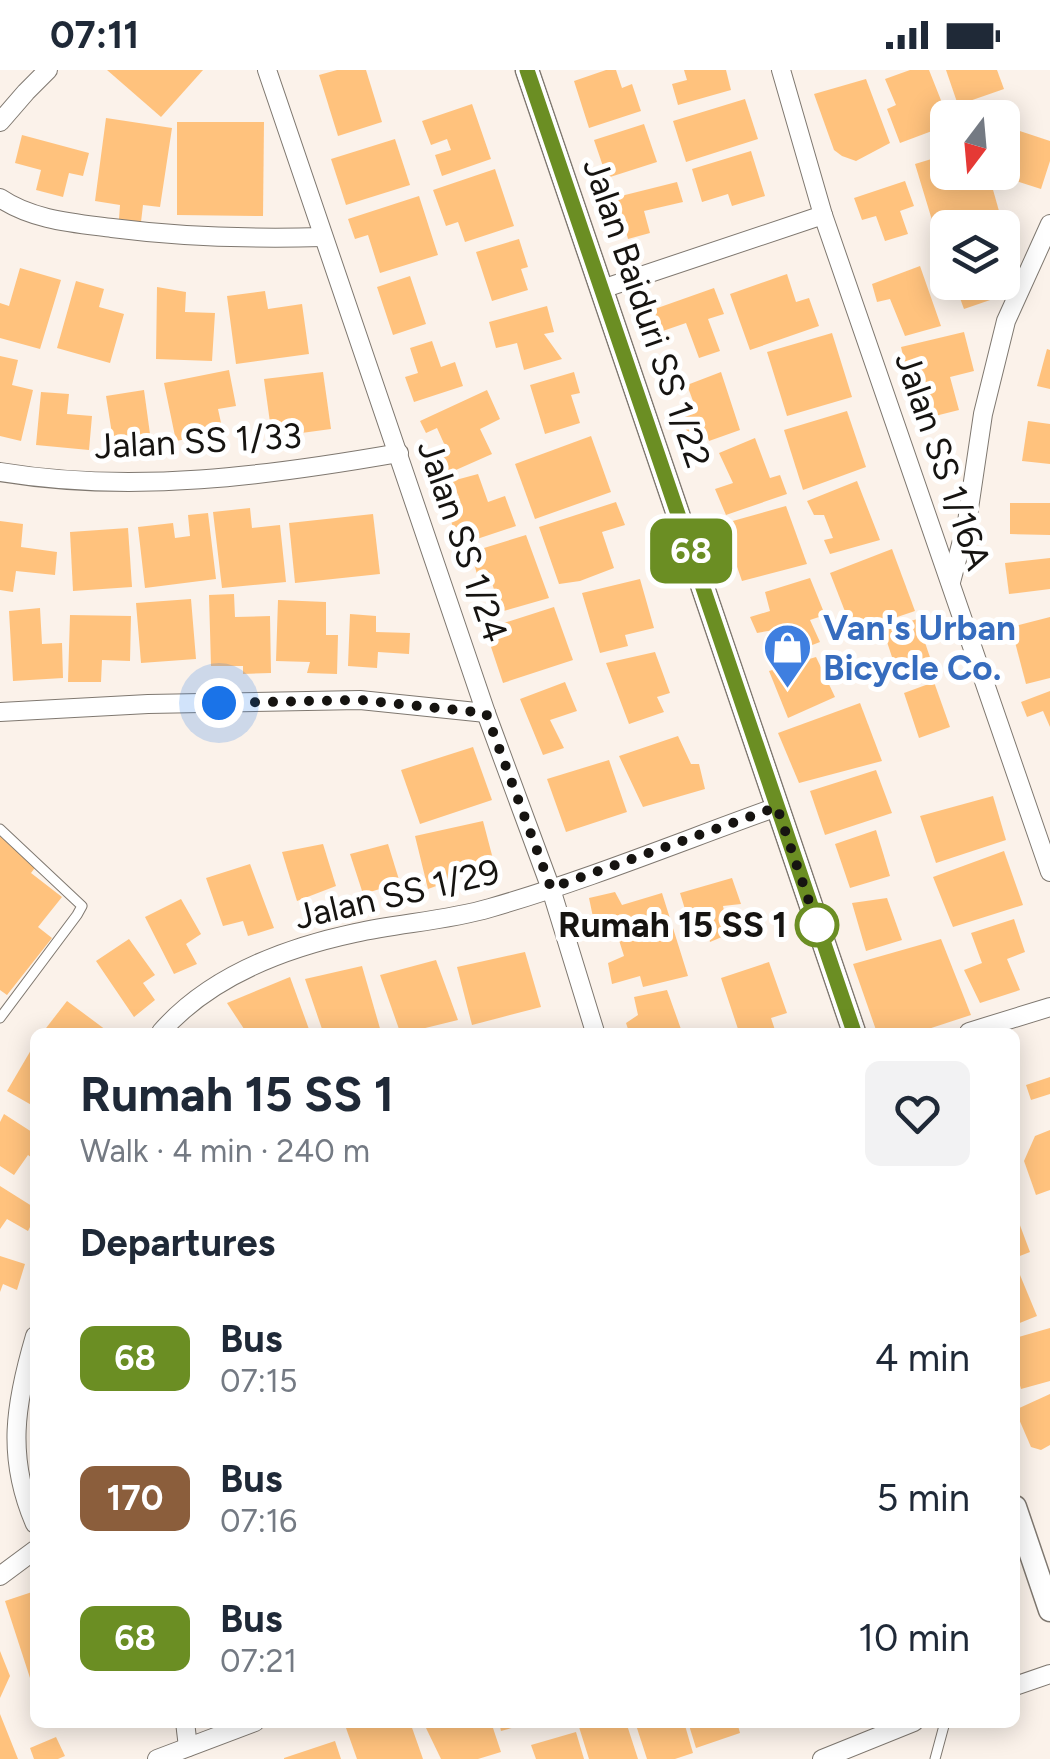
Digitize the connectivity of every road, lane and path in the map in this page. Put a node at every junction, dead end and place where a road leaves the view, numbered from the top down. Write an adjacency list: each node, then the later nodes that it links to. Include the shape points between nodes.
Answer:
1 (48, 70): 5 (street)
2 (267, 70): 9 (street, Jalan SS 1/24)
3 (527, 70): 10 (street, Jalan Baiduri SS 1/22)
4 (783, 70): 7 (street, Jalan SS 1/16A)
5 (0, 122)
6 (0, 198): 9 (street, via 64,222 145,232)
7 (823, 215): 10 (street); 13 (street, Jalan SS 1/16A)
8 (1050, 224): 13 (street, via 1006,322)
9 (323, 237): 11 (street, Jalan SS 1/24)
10 (602, 289): 16 (street, Jalan Baiduri SS 1/22)
11 (399, 453): 12 (street, Jalan SS 1/33, via 164,483); 15 (street, Jalan SS 1/24)
12 (0, 472)
13 (951, 583): 18 (street, Jalan SS 1/16A)
14 (0, 712): 15 (street, via 360,700)
15 (486, 713): 19 (street, Jalan SS 1/24)
16 (777, 807): 19 (street, Jalan SS 1/29); 24 (street, Jalan Baiduri SS 1/22)
17 (0, 829): 21 (lane, via 82,906)
18 (1050, 872)
19 (551, 888): 22 (street, Jalan SS 1/29, via 486,910 353,933 247,968); 23 (street, Jalan SS 1/24)
20 (1050, 1007): 25 (street)
21 (0, 1018)
22 (166, 1028)
23 (595, 1028)
24 (853, 1028)
25 (982, 1028)
26 (30, 1354): 27 (street, via 16,1421 16,1456)
27 (30, 1511)
28 (1020, 1522): 31 (street)
29 (30, 1554): 30 (street)
30 (0, 1576)
31 (1050, 1610)
32 (1050, 1674): 33 (street)
33 (1020, 1684)
34 (186, 1728): 38 (street)
35 (239, 1728): 38 (street)
36 (899, 1728): 40 (street)
37 (943, 1728): 41 (lane)
38 (188, 1748): 39 (street)
39 (157, 1759)
40 (823, 1759)
41 (935, 1759)

